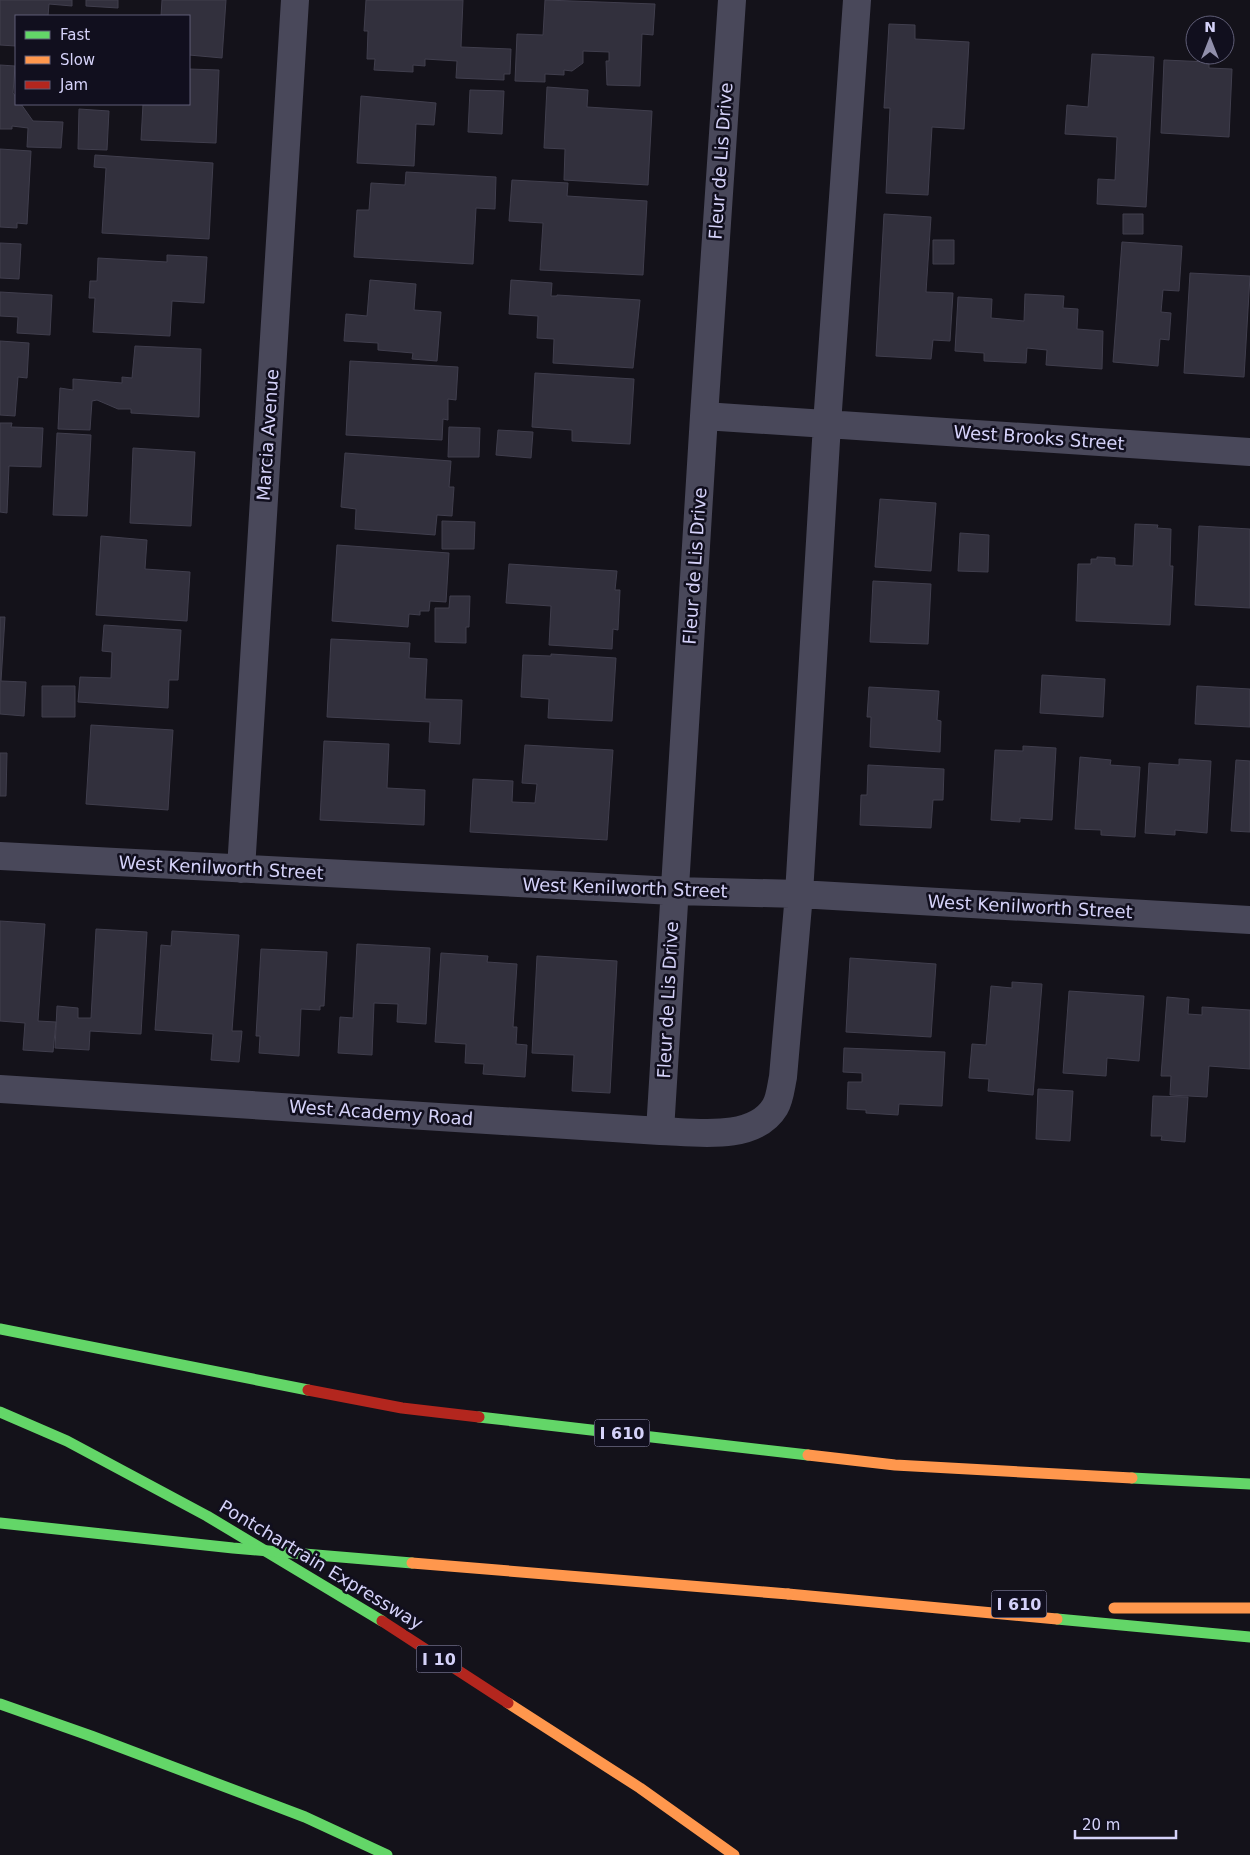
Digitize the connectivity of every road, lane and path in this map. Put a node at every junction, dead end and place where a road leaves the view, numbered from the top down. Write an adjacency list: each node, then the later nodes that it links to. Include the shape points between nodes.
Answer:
1 (295, 0): 8 (street, Marcia Avenue)
2 (732, 0): 4 (street, Fleur de Lis Drive)
3 (857, 0): 5 (street)
4 (704, 416): 5 (street, West Brooks Street); 9 (street, Fleur de Lis Drive)
5 (827, 424): 6 (street, West Brooks Street); 10 (street)
6 (1250, 452)
7 (0, 856): 8 (street, West Kenilworth Street)
8 (241, 869): 9 (street, West Kenilworth Street)
9 (674, 891): 10 (street, West Kenilworth Street); 13 (street, Fleur de Lis Drive)
10 (799, 894): 11 (street, West Kenilworth Street); 13 (street, West Academy Road, via 783,1077 776,1106 760,1123 738,1131)
11 (1250, 920)
12 (0, 1089): 13 (street, West Academy Road)
13 (660, 1131)
14 (0, 1329): 16 (highway, I 610, via 402,1408 895,1465)
15 (0, 1412): 24 (highway, Pontchartrain Expressway / I 10, via 67,1441 207,1516 349,1600)
16 (1250, 1484)
17 (0, 1523): 18 (highway, I 610, bridge, via 233,1548)
18 (788, 1594): 19 (highway, I 610); 22 (highway)
19 (1032, 1605)
20 (1101, 1608): 21 (highway)
21 (1250, 1608)
22 (1250, 1637)
23 (0, 1704): 25 (highway, via 295,1814)
24 (667, 1808): 26 (highway, Pontchartrain Expressway / I 10); 27 (highway)
25 (387, 1855)
26 (734, 1855)
27 (748, 1855)

